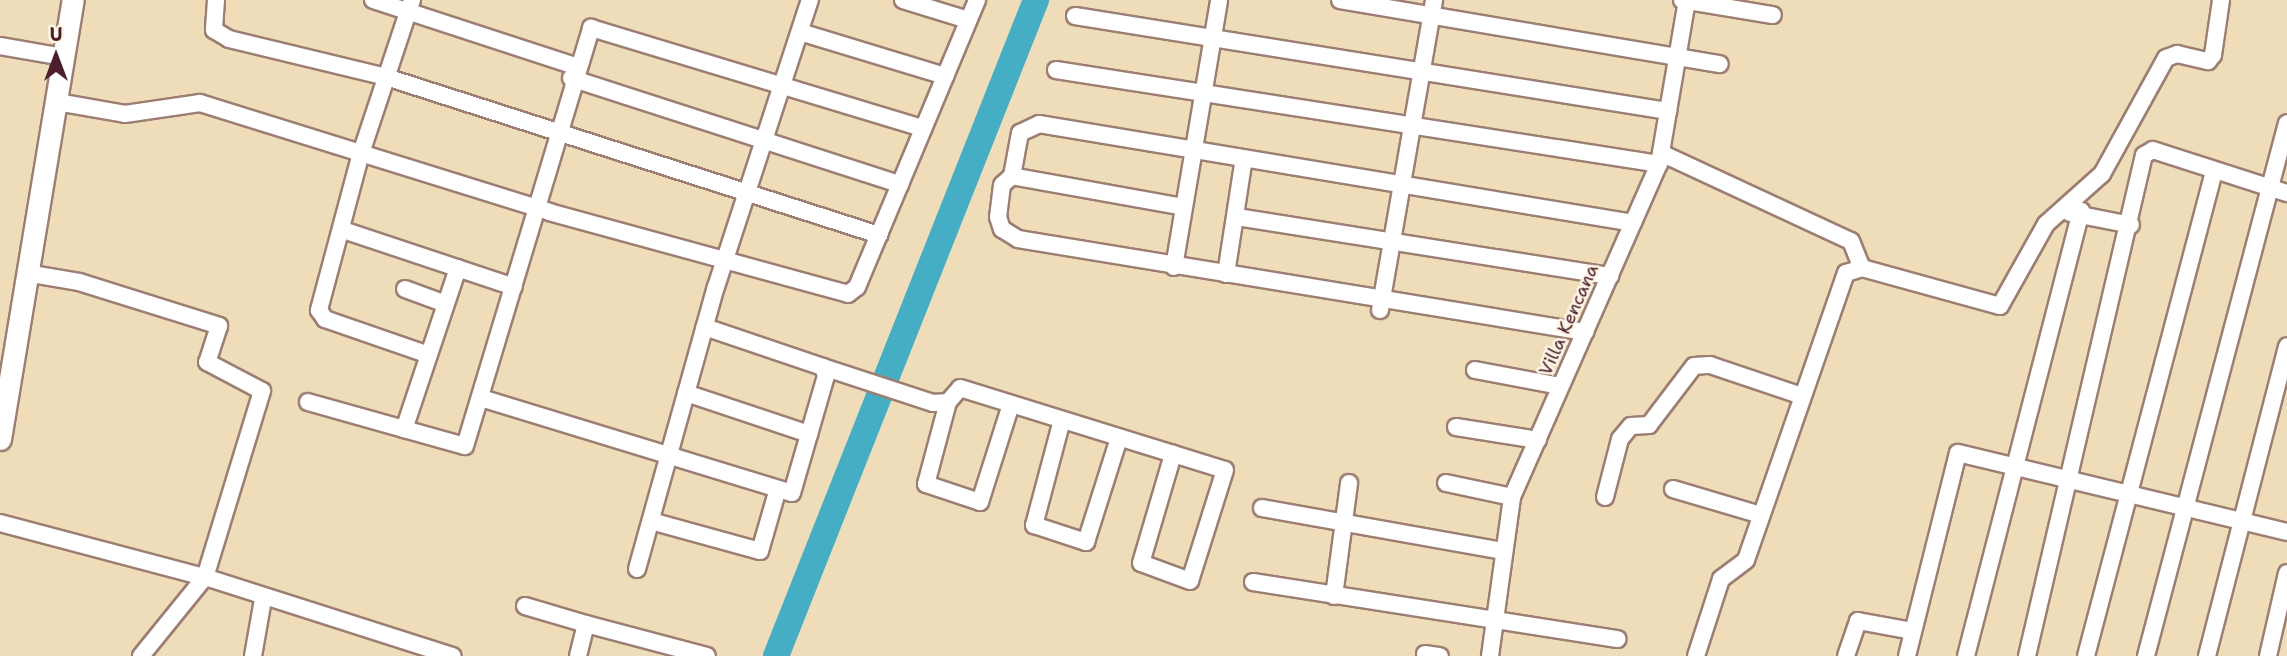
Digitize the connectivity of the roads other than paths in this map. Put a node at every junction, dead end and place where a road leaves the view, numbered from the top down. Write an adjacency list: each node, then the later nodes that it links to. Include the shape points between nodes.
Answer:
1 (73, 0): 21 (main road)
2 (216, 0): 27 (street, via 214,30 229,39)
3 (373, 0): 12 (street)
4 (810, 0): 17 (street)
5 (903, 0): 16 (street)
6 (977, 0): 16 (street)
7 (1219, 0): 18 (street)
8 (1340, 0): 15 (street)
9 (1434, 0): 15 (street)
10 (1685, 0): 13 (street, Villa Kencana); 20 (street, Villa Kencana)
11 (2221, 0): 50 (street, via 2213,55 2208,61 2177,54 2166,58 2102,174)
12 (410, 5): 25 (street); 27 (street)
13 (1773, 15)
14 (1075, 16): 18 (street)
15 (1431, 17): 20 (street); 24 (street)
16 (968, 20): 26 (street)
17 (800, 32): 26 (street); 28 (street)
18 (1213, 38): 24 (street); 29 (street)
19 (0, 46): 21 (street)
20 (1678, 56): 22 (street); 31 (street, Villa Kencana)
21 (64, 57): 30 (main road)
22 (1720, 64)
23 (1056, 70): 29 (street)
24 (1422, 70): 31 (street); 34 (street)
25 (573, 72): 28 (street, via 592,28); 35 (street); 36 (street)
26 (945, 76): 33 (street)
27 (386, 77): 35 (street); 38 (street)
28 (783, 82): 33 (street); 36 (street)
29 (1203, 94): 34 (street); 37 (street)
30 (57, 102): 38 (street, via 125,114 200,103); 61 (main road)
31 (1668, 111): 40 (street, Villa Kencana)
32 (2287, 123): 45 (street)
33 (923, 128): 43 (street)
34 (1412, 128): 40 (street); 44 (street)
35 (556, 130): 46 (street); 47 (street)
36 (764, 141): 43 (street); 46 (street)
37 (1194, 149): 39 (street); 42 (street, via 1029,124 1020,133); 48 (street)
38 (361, 153): 47 (street); 54 (street)
39 (1244, 158): 44 (street); 51 (street)
40 (1660, 158): 52 (street, Villa Kencana); 60 (street, via 1851,241)
41 (2213, 174): 45 (street); 53 (street, via 2147,152); 97 (street)
42 (1012, 176): 48 (street); 58 (street, via 1002,184 998,217 1009,235)
43 (900, 184): 55 (street)
44 (1402, 186): 52 (street); 56 (street)
45 (2279, 191): 100 (street)
46 (746, 195): 55 (street); 57 (street)
47 (533, 207): 57 (street); 64 (street)
48 (1184, 207): 58 (street)
49 (2081, 211): 50 (street); 53 (street); 91 (street)
50 (2057, 214): 60 (street, via 2036,238 2000,306)
51 (1237, 217): 56 (street); 62 (street)
52 (1633, 223): 63 (street, Villa Kencana)
53 (2131, 225): 92 (street)
54 (343, 230): 59 (street); 72 (street, via 321,316)
55 (879, 235): 57 (street, via 848,294)
56 (1392, 240): 63 (street); 67 (street)
57 (724, 263): 68 (street)
58 (1174, 267): 62 (street)
59 (458, 268): 64 (street); 66 (street)
60 (1862, 268): 77 (street, via 1846,273)
61 (26, 272): 70 (main road); 111 (street, via 79,282 219,326 207,362 262,391)
62 (1226, 274): 67 (street)
63 (1610, 276): 69 (street, Villa Kencana)
64 (514, 287): 78 (street)
65 (405, 289): 66 (street)
66 (443, 303): 72 (street)
67 (1381, 303): 69 (street)
68 (705, 327): 73 (street); 76 (street)
69 (1585, 332): 75 (street, Villa Kencana)
70 (8, 340): 87 (main road)
71 (2287, 346): 103 (street)
72 (426, 354): 84 (street)
73 (823, 367): 80 (street, via 912,396); 85 (street)
74 (1475, 370): 75 (street)
75 (1560, 386): 88 (street, Villa Kencana)
76 (686, 393): 85 (street); 90 (street)
77 (1799, 395): 99 (street, via 1710,365 1694,366 1649,425 1631,426 1620,439); 102 (street)
78 (481, 398): 84 (street, via 466,446); 90 (street)
79 (308, 402): 84 (street)
80 (948, 402): 81 (street, via 960,388); 81 (street, via 926,484 980,502)
81 (1011, 404): 82 (street)
82 (1062, 420): 86 (street); 86 (street, via 1034,525 1086,542)
83 (1456, 428): 88 (street)
84 (404, 429)
85 (809, 434): 96 (street, via 792,493)
86 (1119, 438): 89 (street)
87 (0, 439)
88 (1538, 440): 98 (street, Villa Kencana)
89 (1173, 454): 89 (street, via 1225,470 1190,581 1141,564)
90 (668, 458): 96 (street); 104 (street)
91 (2012, 465): 92 (street); 118 (street, via 1955,456); 129 (street)
92 (2068, 479): 97 (street); 130 (street)
93 (1349, 483): 106 (street)
94 (1446, 483): 98 (street)
95 (1673, 489): 102 (street)
96 (776, 492): 104 (street, via 760,551)
97 (2124, 492): 100 (street); 131 (street)
98 (1512, 497): 108 (street, Villa Kencana)
99 (1605, 497)
100 (2182, 506): 103 (street); 132 (street)
101 (1262, 508): 106 (street)
102 (1761, 516): 126 (street, via 1744,564 1721,579 1711,598)
103 (2239, 520): 107 (street); 133 (street)
104 (651, 521): 109 (street)
105 (0, 523): 111 (street)
106 (1346, 524): 108 (street); 113 (street)
107 (2287, 532)
108 (1504, 551): 116 (street, Villa Kencana)
109 (637, 569)
110 (2287, 573): 134 (street)
111 (205, 577): 114 (street); 120 (street)
112 (1253, 582): 113 (street)
113 (1334, 596): 116 (street)
114 (263, 599): 121 (street); 122 (street)
115 (525, 606): 117 (street)
116 (1495, 620): 119 (street); 125 (street, Villa Kencana)
117 (586, 624): 123 (street); 124 (street)
118 (1913, 631): 127 (street, via 1858,621); 128 (street)
119 (1618, 639)
120 (141, 656)
121 (253, 656)
122 (453, 656)
123 (578, 656)
124 (707, 656)
125 (1490, 656)
126 (1696, 656)
127 (1846, 656)
128 (1907, 656)
129 (1966, 656)
130 (2027, 656)
131 (2086, 656)
132 (2146, 656)
133 (2207, 656)
134 (2267, 656)

